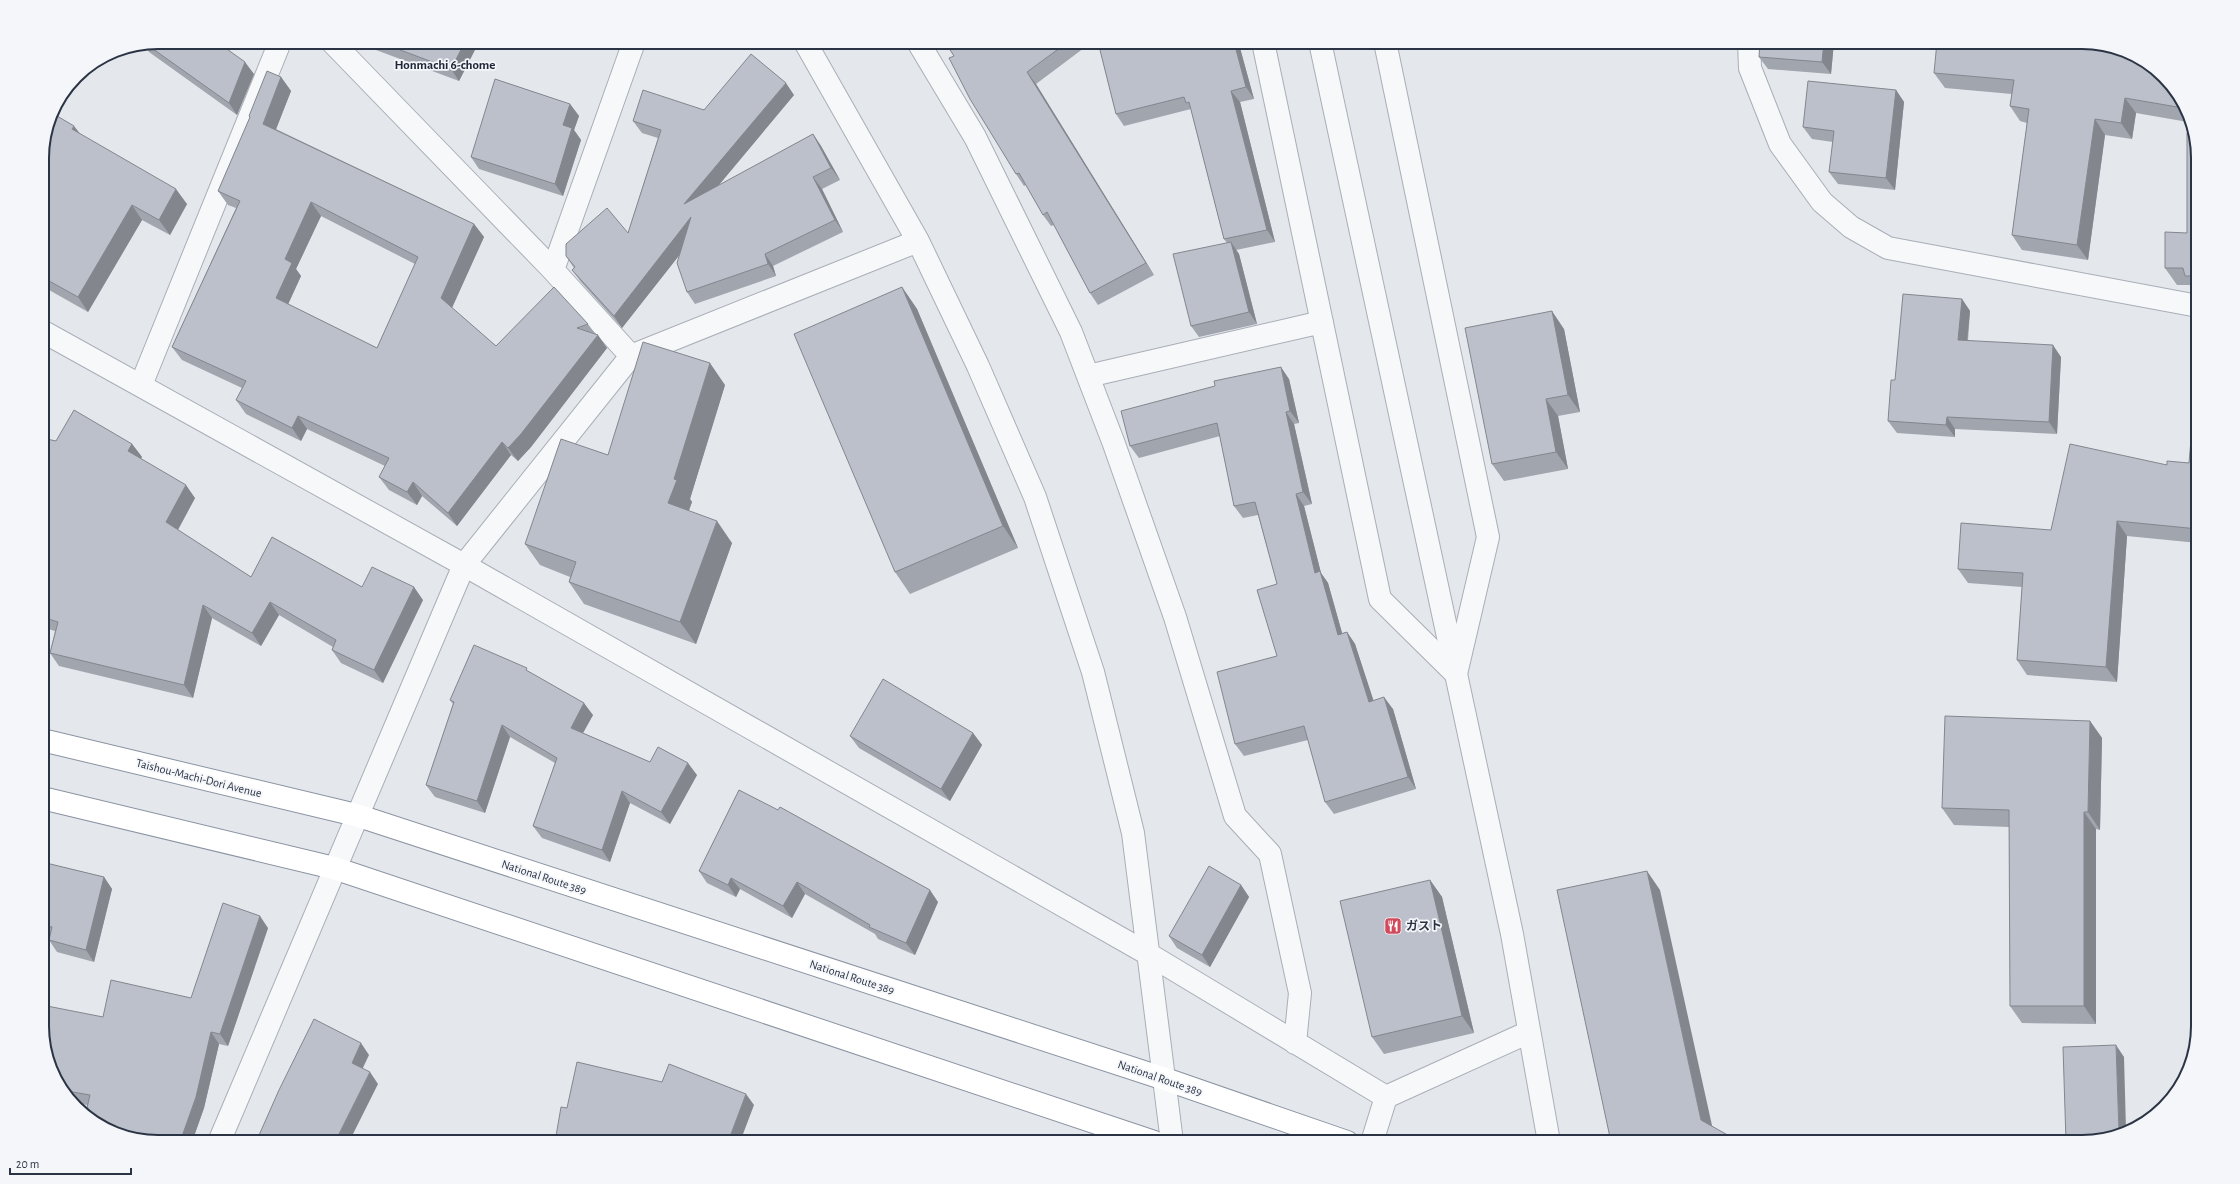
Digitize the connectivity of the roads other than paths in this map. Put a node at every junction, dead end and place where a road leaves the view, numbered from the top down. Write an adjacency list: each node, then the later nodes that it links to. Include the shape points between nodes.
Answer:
1 (277, 49): 17 (street)
2 (339, 49): 11 (street)
3 (632, 49): 11 (street)
4 (809, 49): 10 (street)
5 (922, 49): 16 (street, via 975,137 1071,332)
6 (1264, 49): 13 (street)
7 (1322, 49): 19 (street)
8 (1385, 49): 19 (street, via 1488,537)
9 (1749, 49): 12 (street, via 1750,68 1780,144 1822,202 1851,227 1888,248)
10 (918, 241): 15 (street); 24 (street, via 978,366 1035,497 1093,672 1133,833)
11 (553, 270): 15 (street)
12 (2191, 305)
13 (1322, 322): 16 (street); 19 (street, via 1380,599)
14 (49, 334): 17 (street)
15 (631, 356): 18 (street)
16 (1088, 376): 26 (street, via 1175,617 1235,816 1270,854 1300,993)
17 (141, 385): 18 (street)
18 (464, 565): 22 (street); 24 (street)
19 (1456, 674): 25 (street, via 1512,934)
20 (49, 742): 22 (highway, Taishou-Machi-Dori Avenue)
21 (49, 800): 23 (highway)
22 (356, 815): 23 (street); 27 (highway, National Route 389)
23 (334, 868): 29 (street); 30 (highway)
24 (1150, 956): 26 (street); 27 (street)
25 (1530, 1032): 28 (street); 34 (street)
26 (1295, 1043): 28 (street)
27 (1165, 1079): 31 (street); 32 (highway, National Route 389)
28 (1386, 1097): 33 (street)
29 (222, 1135)
30 (1133, 1135)
31 (1171, 1135)
32 (1327, 1135)
33 (1374, 1135)
34 (1548, 1135)

